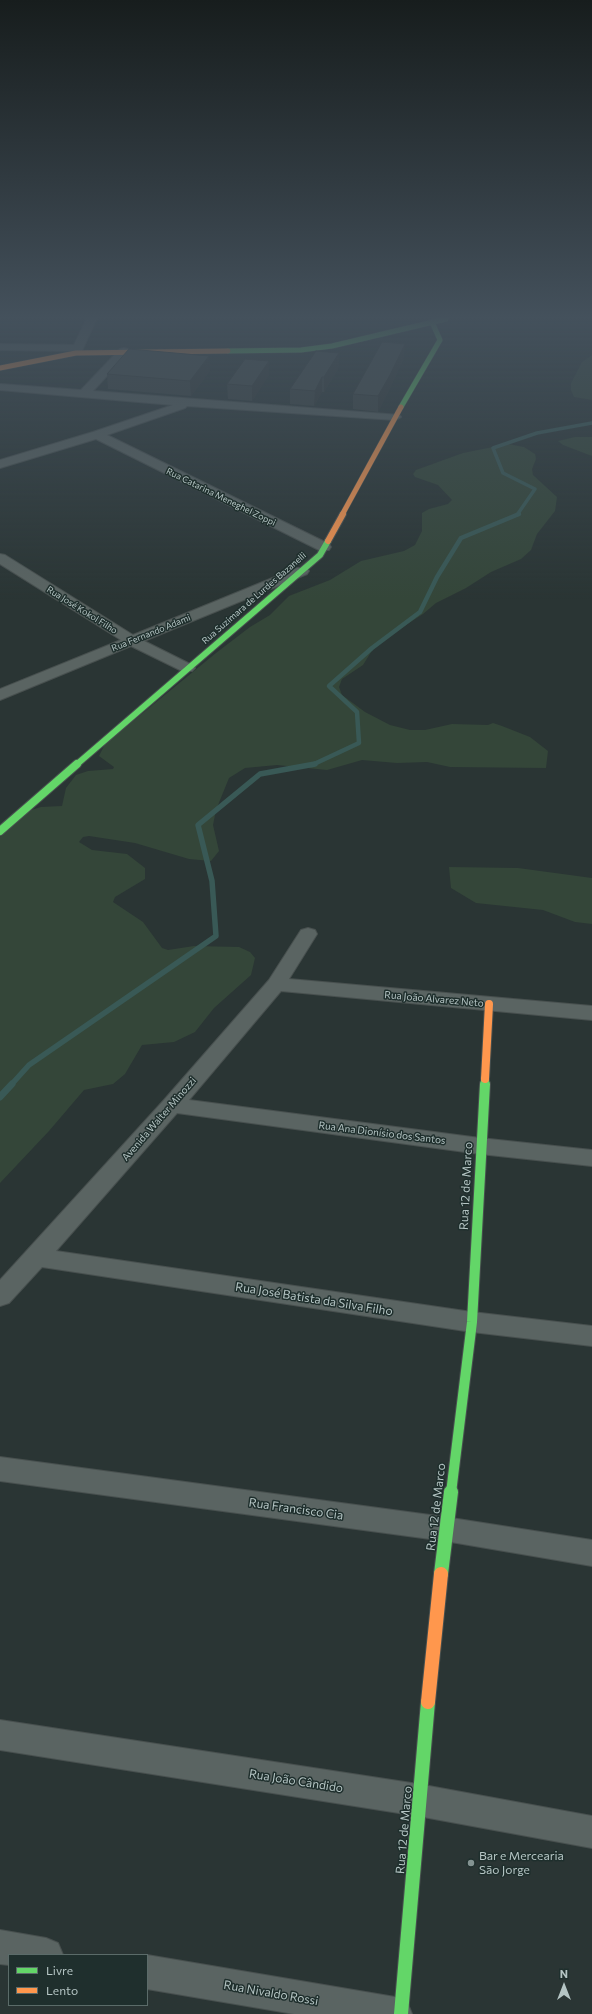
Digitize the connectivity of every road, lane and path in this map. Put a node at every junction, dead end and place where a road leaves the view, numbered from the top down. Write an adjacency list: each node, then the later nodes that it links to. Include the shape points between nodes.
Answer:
1 (163, 412): 5 (street)
2 (321, 412): 4 (street)
3 (397, 412): 4 (street, Rua Suzimara de Lurdes Bazanelli)
4 (394, 417): 7 (street, Rua Suzimara de Lurdes Bazanelli)
5 (97, 435): 6 (street); 7 (street, Rua Catarina Meneghel Zoppi)
6 (0, 464)
7 (324, 547): 9 (street, Rua Suzimara de Lurdes Bazanelli, via 320,555)
8 (0, 558): 10 (street, Rua José Kokol Filho)
9 (302, 570): 10 (street, Rua Fernando Adami); 11 (street, Rua Suzimara de Lurdes Bazanelli)
10 (132, 641): 11 (street, Rua José Kokol Filho); 12 (street, Rua Fernando Adami)
11 (187, 668): 13 (street, Rua Suzimara de Lurdes Bazanelli)
12 (0, 695)
13 (0, 831)
14 (308, 934): 15 (street, Avenida Walter Minozzi)
15 (276, 984): 16 (street, Rua João Alvarez Neto); 18 (street, Avenida Walter Minozzi)
16 (489, 1004): 17 (street, Rua João Alvarez Neto); 19 (street, Rua 12 de Marco)
17 (592, 1013)
18 (172, 1105): 19 (street, Rua Ana Dionísio dos Santos); 21 (street, Avenida Walter Minozzi)
19 (480, 1146): 20 (street, Rua Ana Dionísio dos Santos); 23 (street, Rua 12 de Marco)
20 (592, 1158)
21 (37, 1258): 22 (street, Avenida Walter Minozzi); 23 (street, Rua José Batista da Silva Filho)
22 (0, 1296)
23 (472, 1322): 24 (street, Rua José Batista da Silva Filho); 26 (street, Rua 12 de Marco)
24 (592, 1336)
25 (0, 1469): 26 (street, Rua Francisco Cia)
26 (445, 1529): 27 (street, Rua Francisco Cia); 29 (street, Rua 12 de Marco)
27 (592, 1553)
28 (0, 1735): 29 (street, Rua João Cândido)
29 (418, 1800): 30 (street, Rua João Cândido); 35 (street, Rua 12 de Marco)
30 (592, 1832)
31 (0, 1947): 32 (street)
32 (40, 1954)
33 (148, 1972): 34 (street, Rua Nivaldo Rossi)
34 (395, 2014)
35 (401, 2014)

